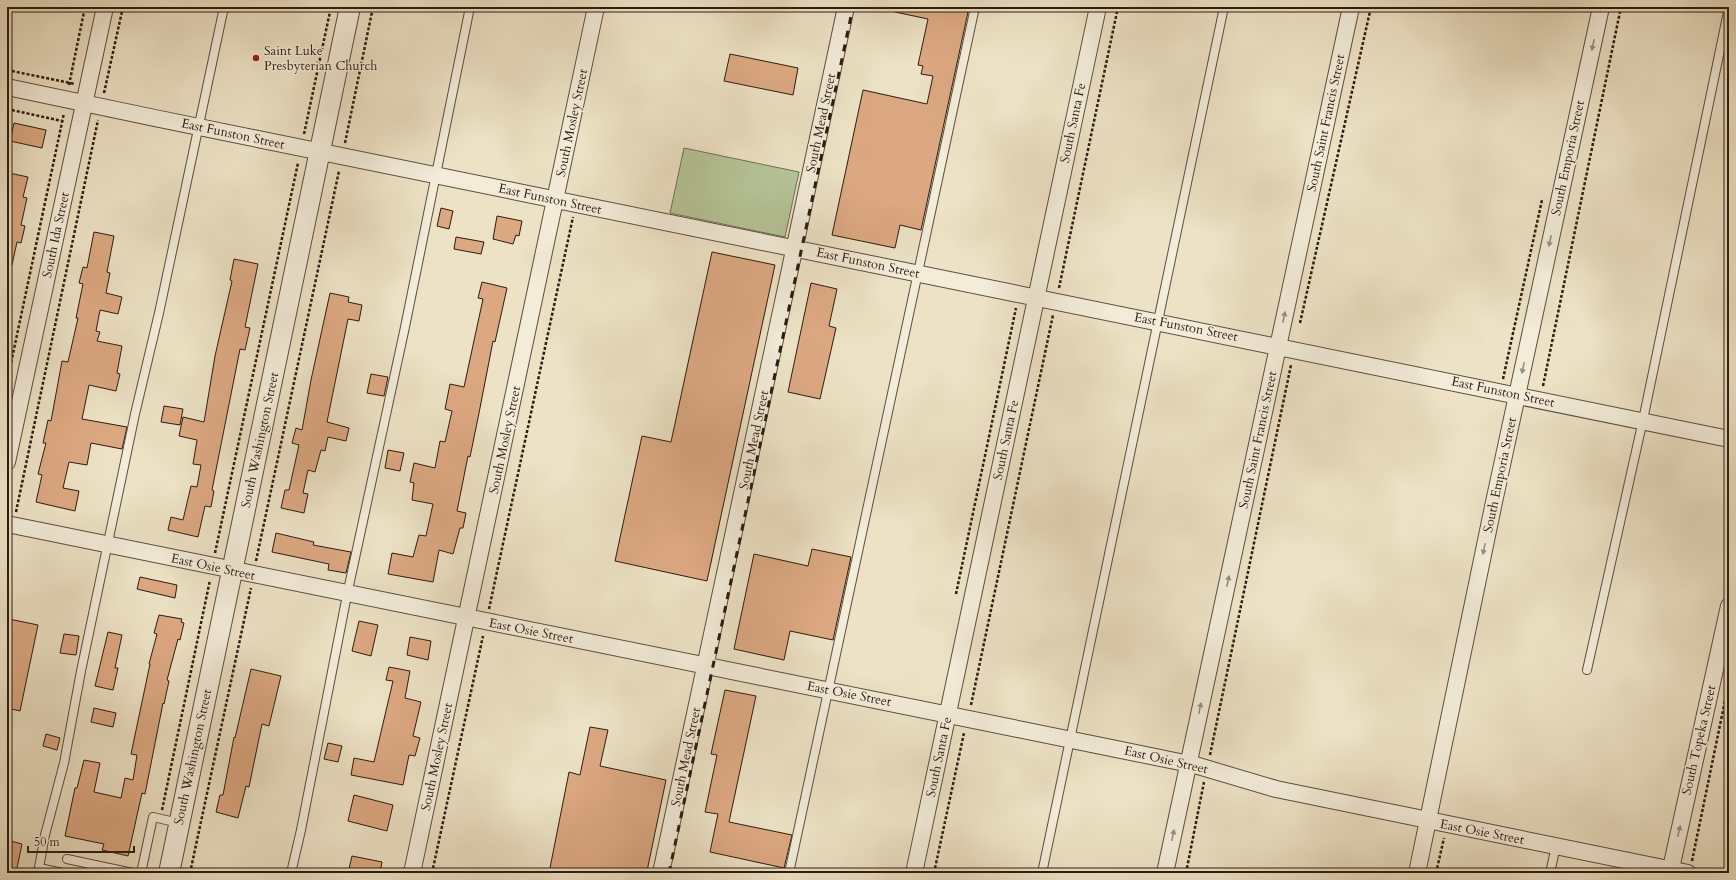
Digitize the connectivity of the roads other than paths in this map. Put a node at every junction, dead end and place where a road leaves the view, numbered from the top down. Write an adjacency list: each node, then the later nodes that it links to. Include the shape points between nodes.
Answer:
1 (104, 7): 14 (street, South Ida Street)
2 (224, 7): 15 (lane)
3 (350, 7): 16 (street, South Washington Street)
4 (470, 7): 17 (lane)
5 (596, 7): 18 (street, South Mosley Street)
6 (846, 7): 19 (street, South Mead Street)
7 (975, 7): 20 (lane)
8 (1098, 7): 21 (street, South Santa Fe)
9 (1224, 7): 22 (lane)
10 (1351, 7): 23 (street, South Saint Francis Street, one-way to 10)
11 (1601, 7): 24 (street, South Emporia Street, one-way to 24)
12 (1729, 8): 25 (lane)
13 (7, 87): 14 (street, East Funston Street)
14 (84, 103): 15 (street, East Funston Street); 27 (street, South Ida Street)
15 (198, 127): 16 (street, East Funston Street); 29 (lane)
16 (310, 150): 17 (street, East Funston Street); 30 (street, South Washington Street)
17 (436, 175): 18 (street, East Funston Street); 31 (lane)
18 (556, 200): 19 (street, East Funston Street); 33 (street, South Mosley Street)
19 (795, 248): 20 (street, East Funston Street); 34 (street, South Mead Street)
20 (918, 273): 21 (street, East Funston Street); 36 (lane)
21 (1037, 297): 22 (street, East Funston Street); 37 (street, South Santa Fe)
22 (1158, 321): 23 (street, East Funston Street); 38 (lane)
23 (1278, 345): 24 (street, East Funston Street); 39 (street, South Saint Francis Street, one-way to 23)
24 (1517, 394): 25 (street, East Funston Street); 41 (street, South Emporia Street, one-way to 41)
25 (1643, 420): 26 (street, East Funston Street); 35 (lane)
26 (1729, 438)
27 (7, 462)
28 (11, 519): 29 (street, East Osie Street)
29 (108, 545): 30 (street, East Osie Street); 45 (lane, via 64,762)
30 (232, 571): 31 (street, East Osie Street); 40 (street, South Washington Street)
31 (346, 595): 33 (street, East Osie Street); 51 (lane, via 302,830)
32 (1729, 606): 46 (street, South Topeka Street, one-way to 32)
33 (467, 619): 34 (street, East Osie Street); 52 (street, South Mosley Street)
34 (705, 665): 36 (street, East Osie Street); 53 (street, South Mead Street)
35 (1588, 670)
36 (830, 690): 37 (street, East Osie Street); 54 (lane)
37 (948, 714): 38 (street, East Osie Street); 55 (street, South Santa Fe)
38 (1070, 739): 39 (street, East Osie Street); 56 (lane)
39 (1188, 764): 41 (street, East Osie Street, via 1276,789); 57 (street, South Saint Francis Street, one-way to 39)
40 (170, 821): 49 (lane, via 153,817); 50 (street, South Washington Street)
41 (1428, 821): 42 (street, East Osie Street); 58 (street, South Emporia Street)
42 (1556, 846): 46 (street, East Osie Street); 59 (lane)
43 (67, 859): 48 (lane)
44 (1690, 869): 46 (street, East Osie Street)
45 (38, 870): 47 (lane)
46 (1670, 871)
47 (63, 873)
48 (133, 873)
49 (140, 873)
50 (169, 873)
51 (291, 873)
52 (412, 873)
53 (661, 873)
54 (789, 873)
55 (914, 873)
56 (1042, 873)
57 (1165, 873)
58 (1417, 873)
59 (1550, 873)

